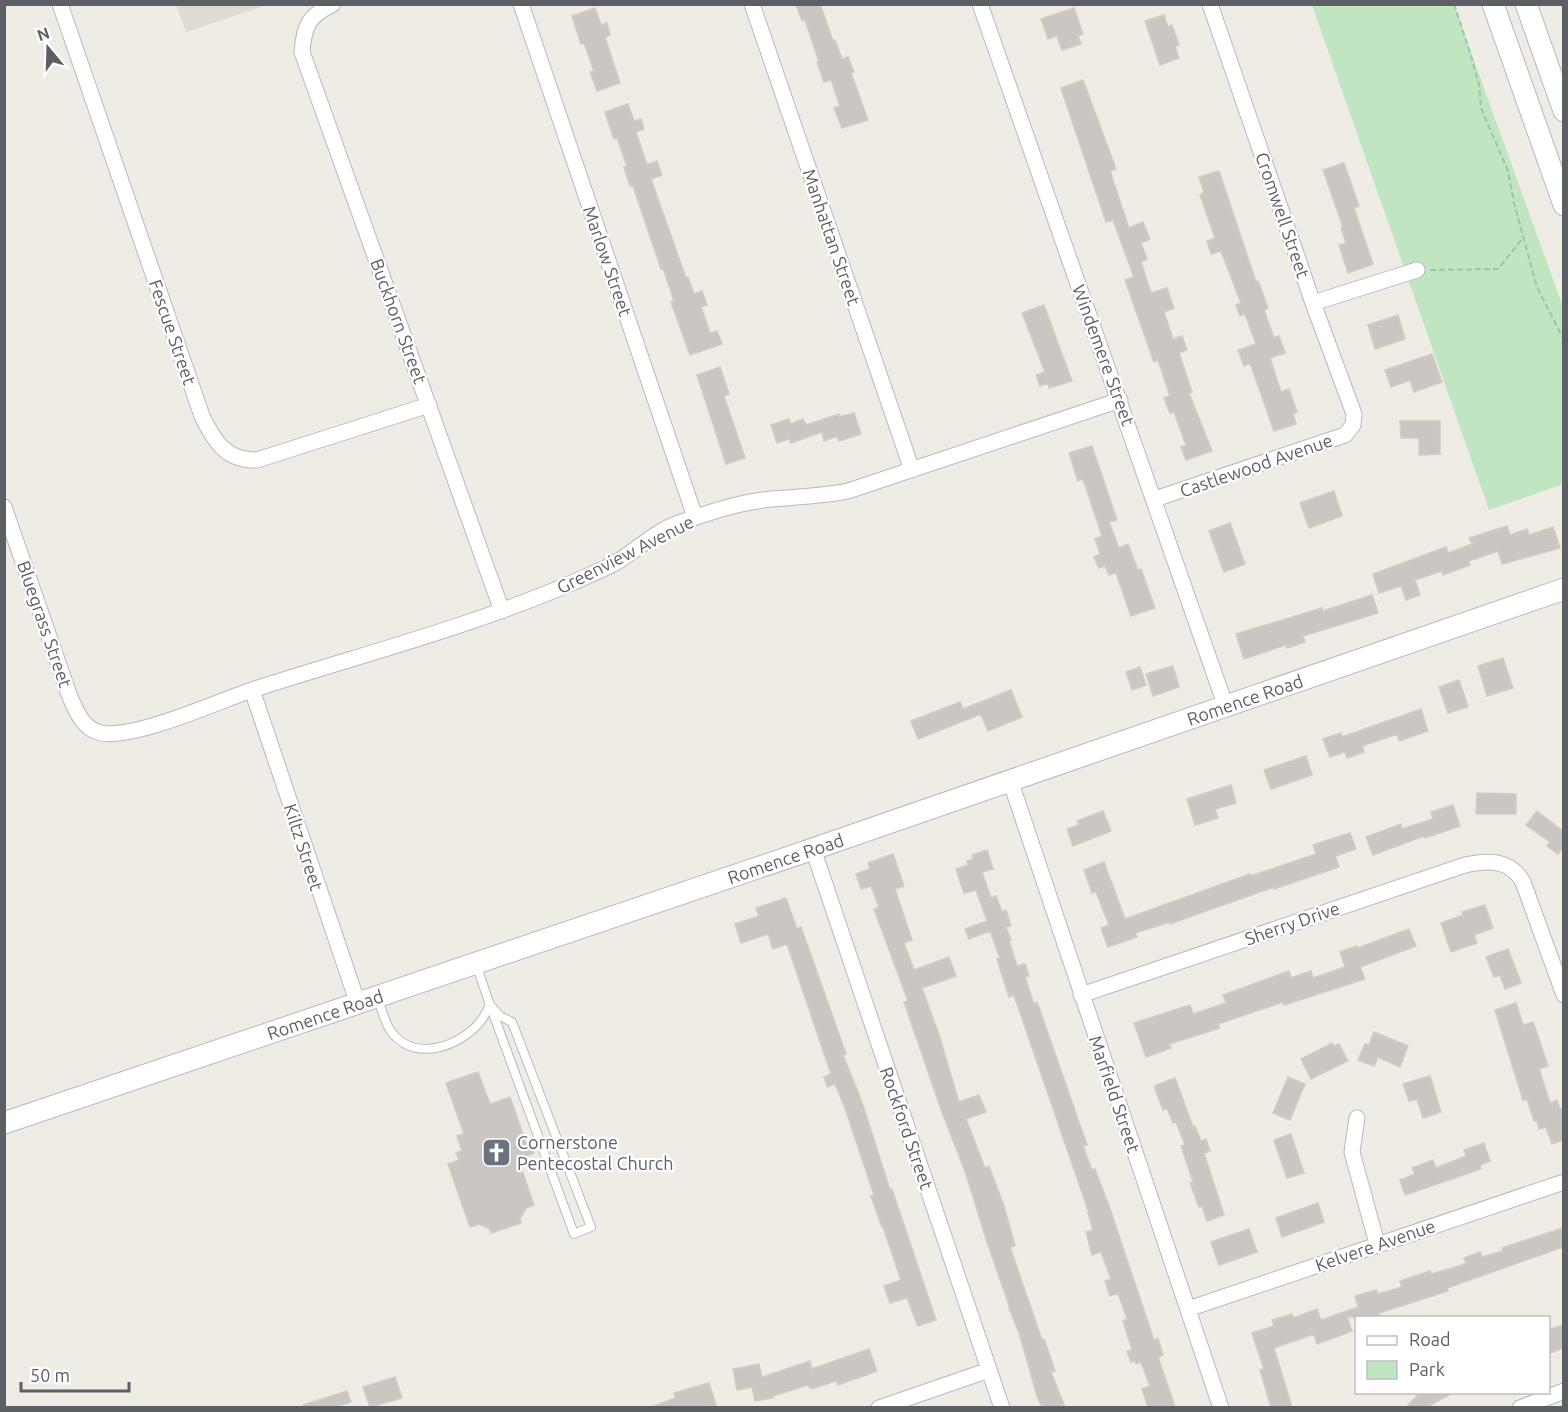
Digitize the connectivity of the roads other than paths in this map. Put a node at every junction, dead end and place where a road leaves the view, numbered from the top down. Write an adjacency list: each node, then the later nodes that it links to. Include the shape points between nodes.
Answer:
1 (60, 4): 14 (street, Fescue Street, via 202,416 220,446 244,461 257,460)
2 (333, 4): 14 (street, Buckhorn Street, via 310,18 303,52)
3 (521, 4): 19 (street, Marlow Street)
4 (752, 4): 16 (street, Manhattan Street)
5 (980, 4): 13 (street, Windemere Street)
6 (1210, 4): 12 (street, Cromwell Street)
7 (1526, 4): 9 (street)
8 (1495, 5): 10 (street)
9 (1563, 111)
10 (1563, 205)
11 (1417, 270): 12 (street)
12 (1313, 303): 15 (street, Cromwell Street, via 1354,414)
13 (1120, 400): 16 (street, Greenview Avenue); 17 (street, Windemere Street)
14 (429, 405): 21 (street, Buckhorn Street)
15 (1353, 425): 17 (street, Castlewood Avenue, via 1345,435)
16 (912, 470): 19 (street, Greenview Avenue, via 848,491 771,499)
17 (1155, 500): 23 (street, Windemere Street)
18 (4, 507): 24 (street, Bluegrass Street, via 70,697 84,723)
19 (695, 517): 21 (street, Greenview Avenue, via 656,534 616,562)
20 (1563, 589): 23 (street, Romence Road)
21 (502, 611): 22 (street, Greenview Avenue)
22 (252, 690): 24 (street, Greenview Avenue, via 142,728); 30 (street, Kiltz Street)
23 (1226, 707): 25 (street, Romence Road)
24 (99, 733)
25 (1010, 780): 26 (street, Romence Road); 28 (street, Marfield Street)
26 (813, 849): 27 (street, Romence Road); 37 (street, Rockford Street)
27 (476, 964): 30 (street, Romence Road); 31 (lane)
28 (1081, 995): 29 (street, Sherry Drive, via 1465,865 1491,861 1520,875); 36 (street, Marfield Street)
29 (1563, 995)
30 (368, 1001): 31 (lane, via 401,1041 425,1049 460,1039 482,1020); 33 (street, Romence Road)
31 (490, 1005): 31 (lane, via 512,1022 591,1227 574,1234)
32 (1357, 1118): 35 (street, via 1352,1152)
33 (4, 1123)
34 (1563, 1182): 35 (street, Kelvere Avenue)
35 (1377, 1244): 36 (street, Kelvere Avenue)
36 (1188, 1309): 41 (street, Marfield Street)
37 (989, 1370): 39 (street); 40 (street, Rockford Street)
38 (1563, 1391): 42 (street)
39 (879, 1407)
40 (1002, 1407)
41 (1221, 1407)
42 (1520, 1407)

